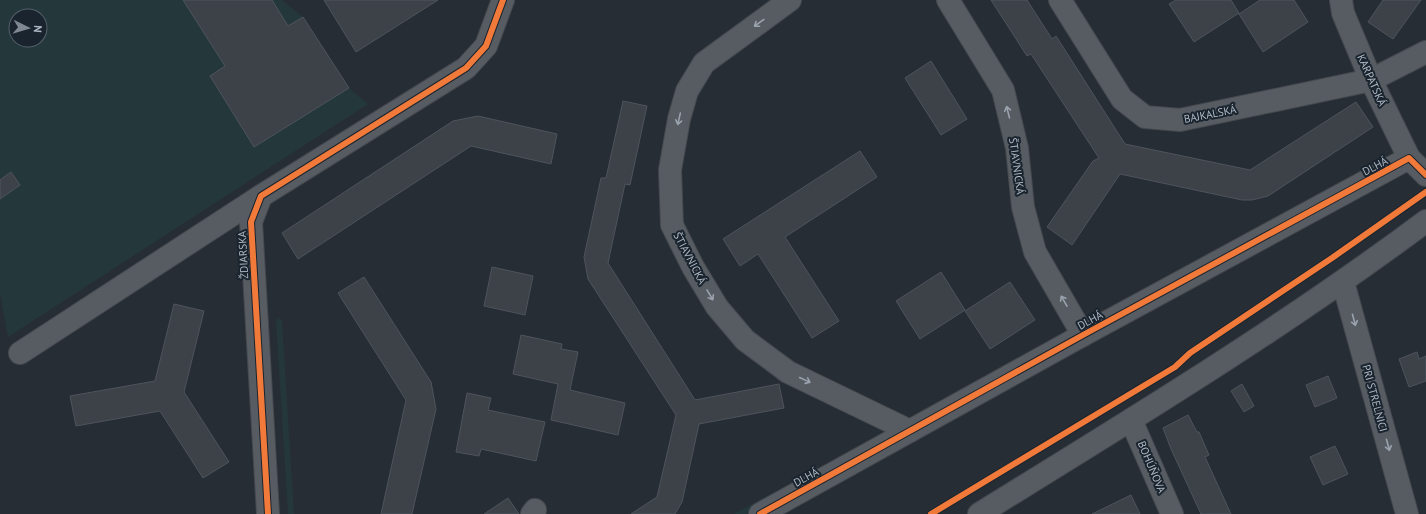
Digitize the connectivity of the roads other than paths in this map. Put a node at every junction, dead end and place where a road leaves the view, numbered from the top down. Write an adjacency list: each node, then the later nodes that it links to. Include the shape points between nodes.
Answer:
1 (503, 0): 10 (street, ŽDIARSKA, via 486,46 466,68)
2 (790, 0): 16 (street, ŠTIAVNICKÁ, one-way to 16, via 704,63 688,91 679,119 670,170 672,225 717,307 745,340 788,372)
3 (948, 0): 13 (street, ŠTIAVNICKÁ, one-way to 3, via 1035,252 1023,207 1017,148 1003,90)
4 (1060, 0): 7 (street, BAJKALSKÁ, via 1122,99 1145,117 1180,120)
5 (1341, 0): 7 (street, KARPATSKÁ, via 1343,13)
6 (1426, 52): 7 (street)
7 (1371, 80): 8 (street, KARPATSKÁ)
8 (1409, 158): 9 (street); 13 (street, DLHÁ)
9 (1426, 175)
10 (261, 196): 14 (street, ŽDIARSKA); 17 (street, ŽDIARSKA, via 251,222)
11 (1426, 221): 12 (street)
12 (1343, 282): 15 (street); 21 (street, PRI STRELNICI, one-way to 21)
13 (1083, 335): 16 (street, DLHÁ)
14 (20, 353)
15 (1131, 420): 19 (street); 20 (street, BOHÚŇOVA)
16 (910, 431): 18 (street, DLHÁ)
17 (268, 514)
18 (760, 514)
19 (979, 514)
20 (1172, 514)
21 (1407, 514)

